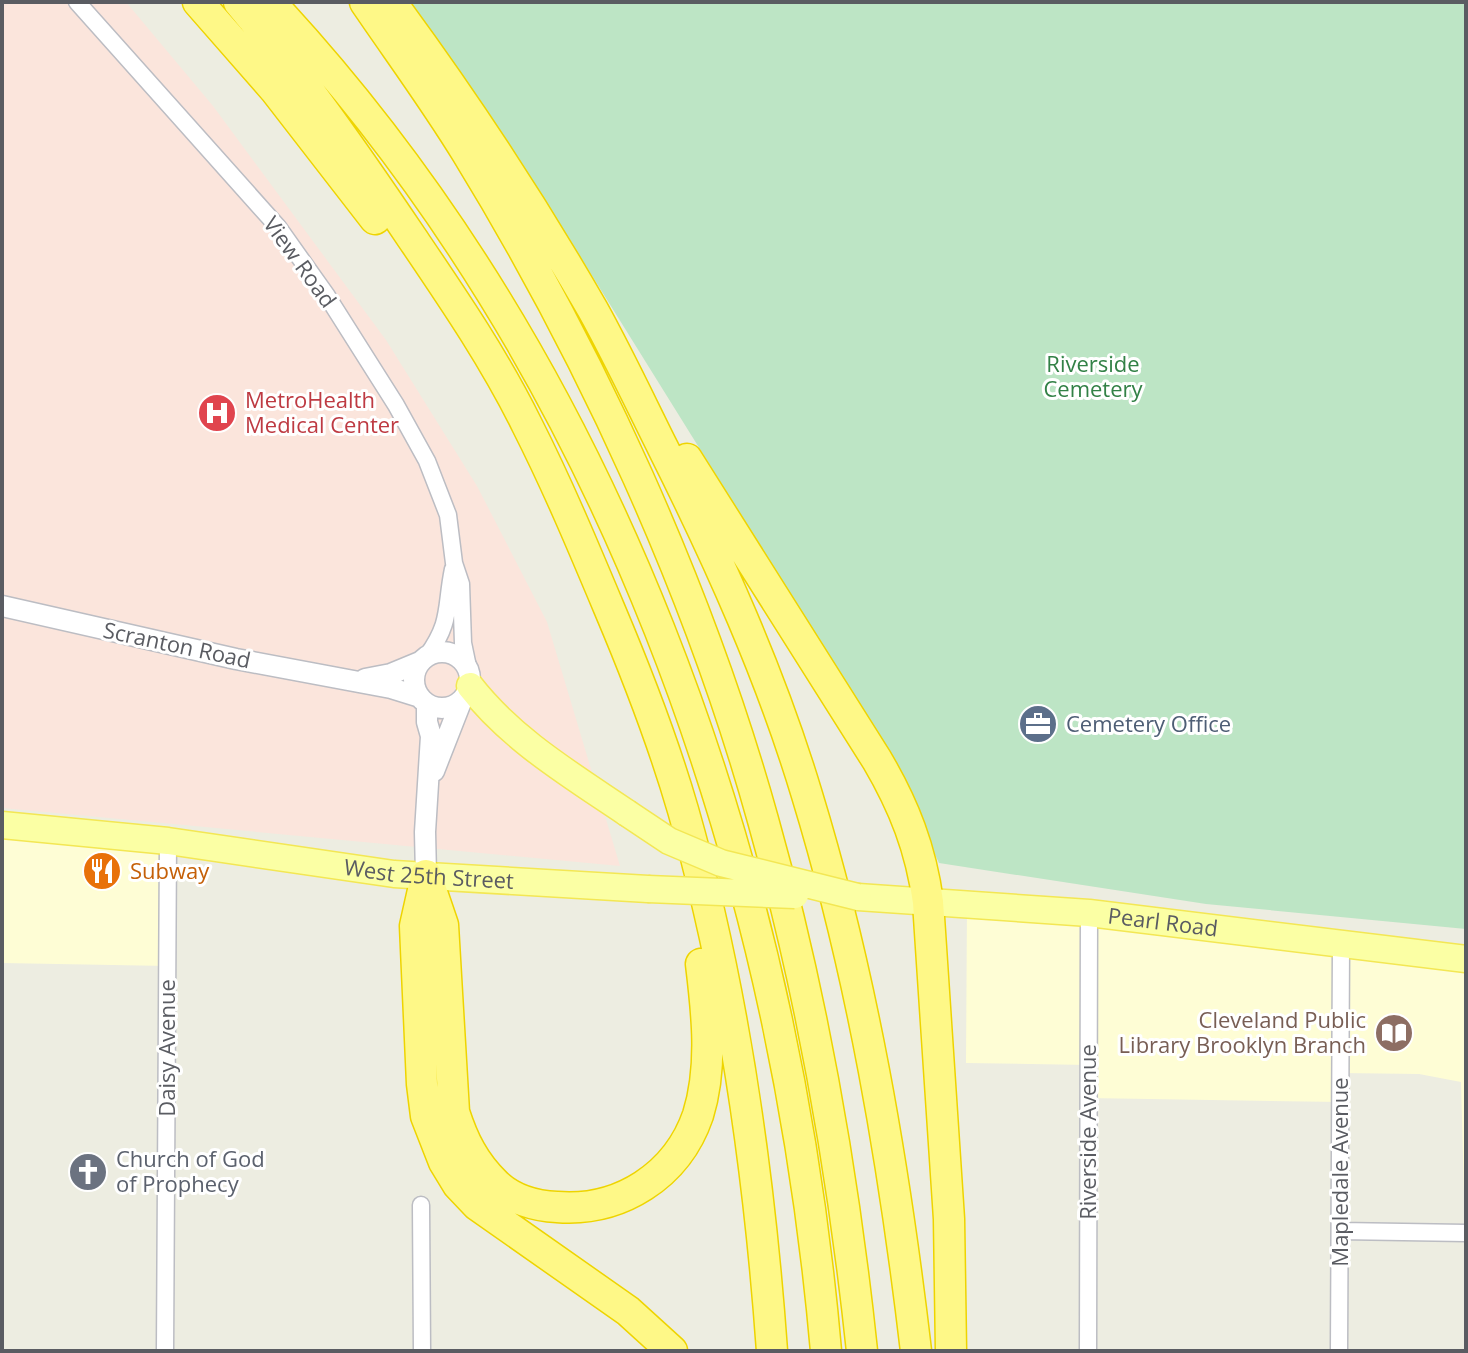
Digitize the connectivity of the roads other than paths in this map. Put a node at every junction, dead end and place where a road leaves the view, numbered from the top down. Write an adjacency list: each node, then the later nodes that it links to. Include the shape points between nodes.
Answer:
1 (77, 2): 8 (street, View Road, via 278,227 327,296 427,461 448,515)
2 (198, 2): 9 (highway, via 275,90 424,287 498,401)
3 (239, 2): 9 (highway, via 323,110 453,299 527,424)
4 (270, 2): 32 (highway, via 355,98 433,203 497,303 586,461 647,597 698,734 764,966 795,1120)
5 (365, 2): 33 (highway, via 467,153 581,358 630,461 722,691 762,818 823,1070)
6 (391, 2): 7 (highway, via 452,84)
7 (594, 312): 21 (highway, via 900,800 923,868); 34 (highway, via 747,627 806,792 870,1051)
8 (454, 563): 11 (street, View Road, via 447,619); 13 (street, View Road, via 461,584)
9 (590, 563): 14 (highway)
10 (2, 606): 12 (street, Scranton Road)
11 (424, 659): 12 (street, Scranton Road, via 391,674); 13 (street, via 436,652 454,654); 15 (street, via 414,680)
12 (353, 681): 15 (street, Scranton Road)
13 (466, 685): 15 (street, via 444,709); 16 (street); 20 (main road, bridge, via 543,757 669,841 752,873)
14 (643, 694): 19 (highway, via 685,856 704,987 707,1054 697,1116 681,1150 634,1193 577,1209 548,1206 521,1200 498,1186 476,1162 454,1112 443,925); 31 (highway, via 683,811 716,945 757,1186)
15 (423, 700): 16 (street, via 431,736)
16 (429, 782): 19 (street)
17 (2, 825): 18 (main road, West 25th Street)
18 (168, 841): 19 (main road, West 25th Street); 28 (street, Daisy Avenue)
19 (426, 875): 20 (main road, West 25th Street, bridge); 30 (highway, via 415,926 422,1084 426,1116 444,1162 477,1205 628,1311)
20 (872, 898): 21 (main road, Pearl Road)
21 (928, 902): 22 (main road, Pearl Road); 35 (highway, via 949,1219)
22 (1089, 913): 23 (main road, Pearl Road); 36 (street, Riverside Avenue)
23 (1341, 945): 24 (main road, Pearl Road); 26 (street, Mapledale Avenue)
24 (1466, 959)
25 (421, 1205): 29 (street)
26 (1340, 1231): 27 (street); 37 (street, Mapledale Avenue)
27 (1466, 1233)
28 (165, 1351)
29 (422, 1351)
30 (672, 1351)
31 (772, 1351)
32 (826, 1351)
33 (862, 1351)
34 (916, 1351)
35 (951, 1351)
36 (1088, 1351)
37 (1339, 1351)

